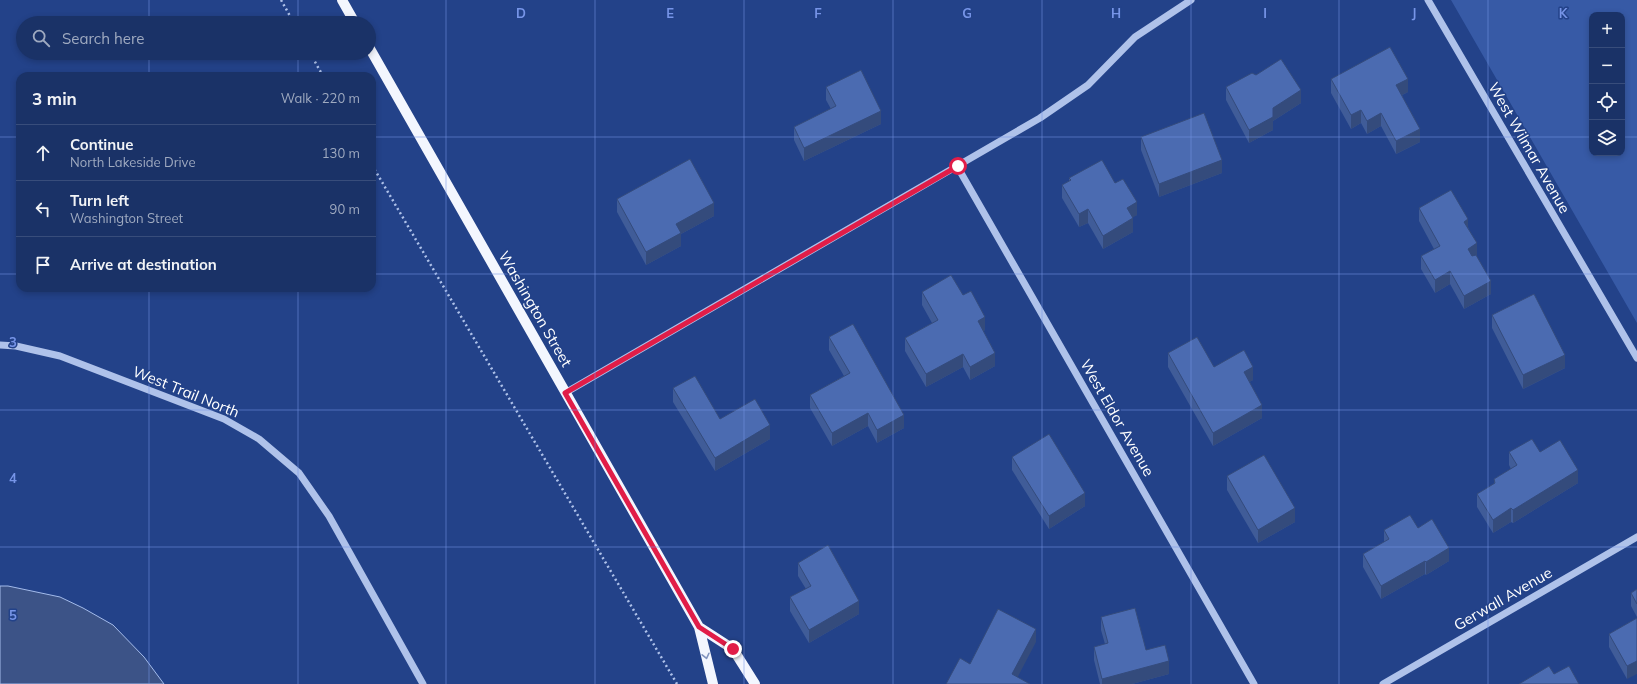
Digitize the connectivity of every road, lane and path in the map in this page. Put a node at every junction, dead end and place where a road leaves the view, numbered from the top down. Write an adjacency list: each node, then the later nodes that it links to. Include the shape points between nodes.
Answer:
1 (281, 0): 5 (path)
2 (342, 0): 6 (main road)
3 (1191, 0): 10 (street, via 1136,36 1088,85 1040,118)
4 (1428, 0): 13 (street, West Wilmar Avenue)
5 (290, 16)
6 (351, 16)
7 (376, 59): 14 (main road, Washington Street)
8 (314, 60): 9 (path)
9 (321, 72)
10 (958, 166): 14 (street); 21 (street, West Eldor Avenue)
11 (376, 172): 18 (path)
12 (0, 345): 17 (street, West Trail North, via 60,356 224,419 260,439 299,473 329,516)
13 (1637, 358)
14 (565, 393): 16 (main road, Washington Street)
15 (1637, 537): 22 (street, Gerwall Avenue)
16 (699, 627): 19 (main road, Washington Street, one-way to 19); 20 (main road, Washington Street, via 733,649)
17 (423, 684)
18 (677, 684)
19 (713, 684)
20 (755, 684)
21 (1254, 684)
22 (1383, 684)

